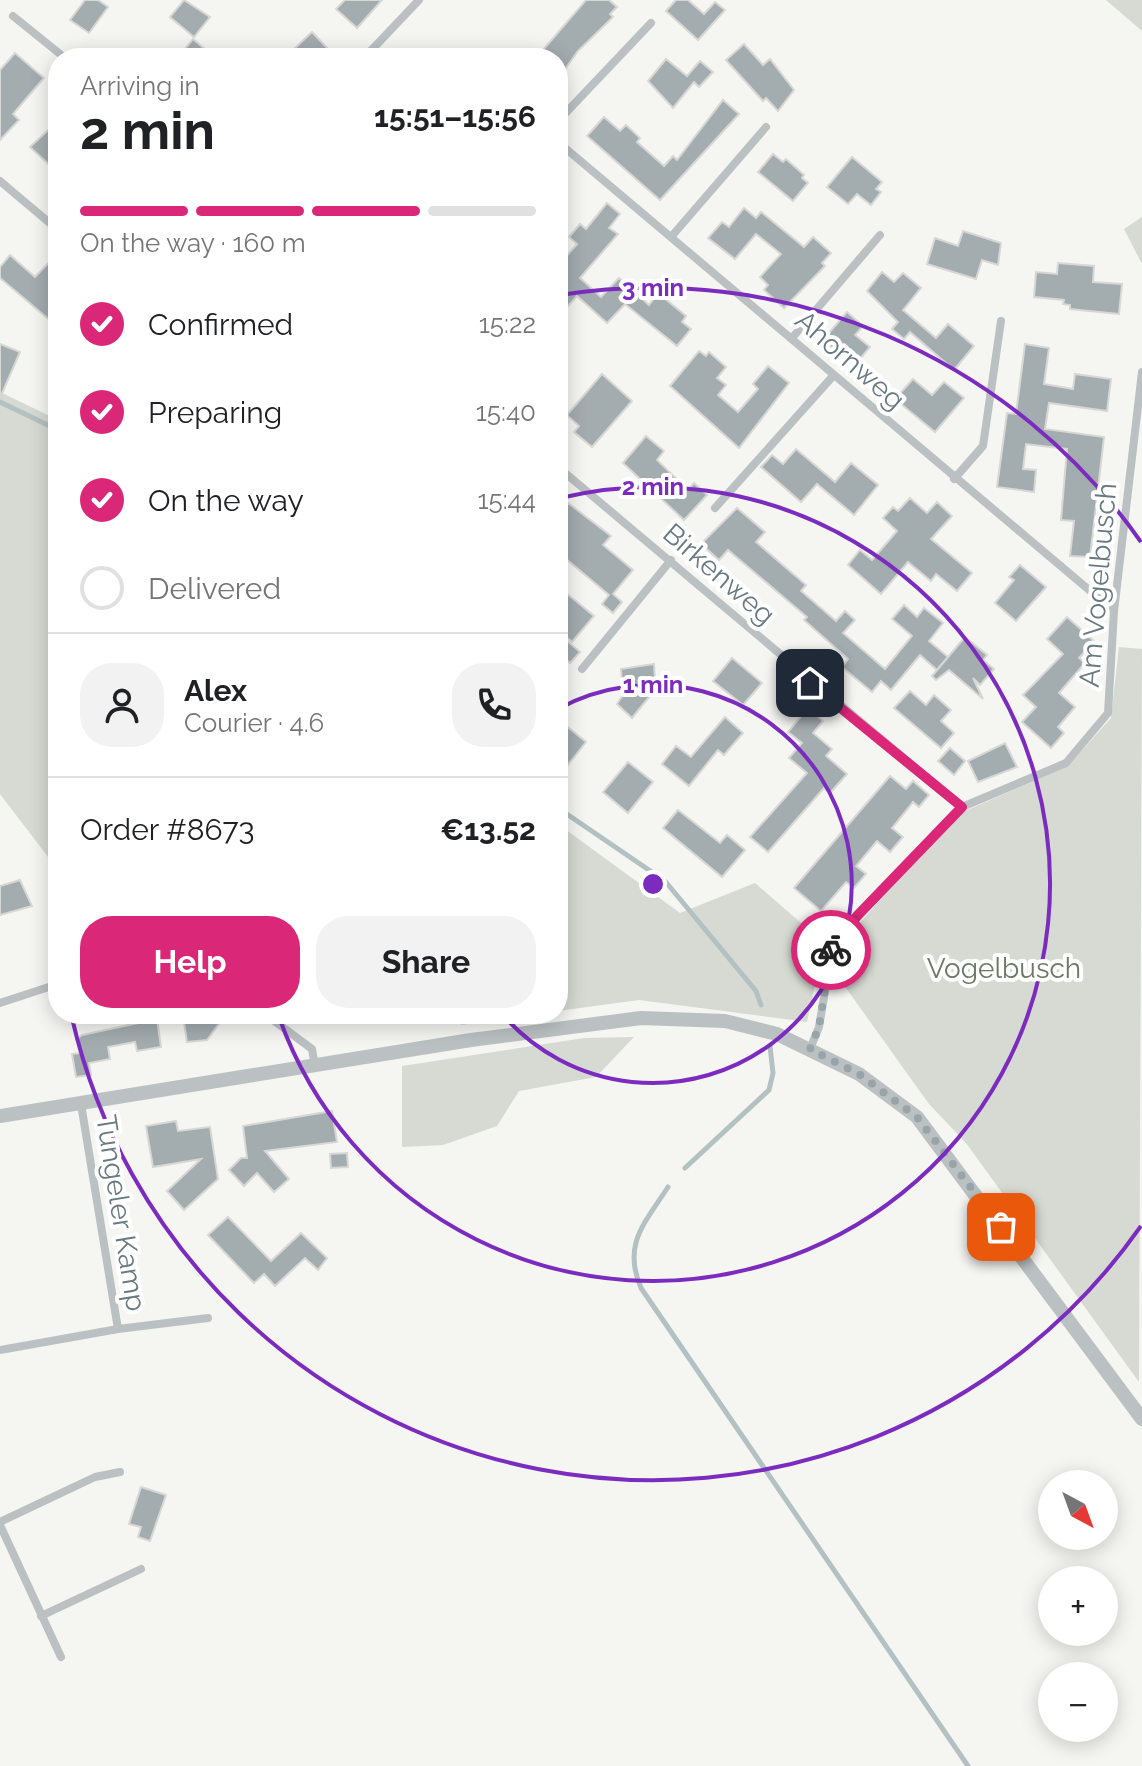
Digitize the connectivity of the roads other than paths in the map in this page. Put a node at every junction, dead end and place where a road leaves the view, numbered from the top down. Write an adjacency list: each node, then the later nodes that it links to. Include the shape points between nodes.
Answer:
1 (419, 0): 5 (street)
2 (13, 16): 4 (street)
3 (651, 23): 6 (street)
4 (53, 48)
5 (373, 48)
6 (568, 110)
7 (766, 127): 12 (street)
8 (568, 150): 12 (street, Ahornweg)
9 (0, 181): 10 (street)
10 (48, 222)
11 (880, 235): 14 (street)
12 (671, 237): 14 (street, Ahornweg)
13 (1001, 321): 18 (street, via 983,446)
14 (792, 338): 16 (street, Ahornweg)
15 (1142, 372): 21 (street, Am Vogelbusch)
16 (833, 376): 18 (street, Ahornweg); 19 (street)
17 (568, 475): 20 (street, Birkenweg)
18 (954, 479): 21 (street, Ahornweg)
19 (715, 508)
20 (671, 560): 22 (street); 23 (street, Birkenweg)
21 (1114, 611): 23 (street, Am Vogelbusch, via 1108,713 1066,763)
22 (582, 669)
23 (962, 807): 27 (street, Am Vogelbusch, via 833,943 819,1027)
24 (48, 987): 25 (street)
25 (0, 1003)
26 (278, 1024): 28 (street, via 312,1049)
27 (810, 1049): 28 (street, via 725,1021 641,1018); 34 (street, via 896,1099 929,1130)
28 (315, 1066): 29 (street)
29 (81, 1104): 30 (street); 32 (street, Tungeler Kamp)
30 (0, 1116)
31 (208, 1318): 32 (street, Tungeler Kamp)
32 (118, 1329): 33 (street, Tungeler Kamp)
33 (0, 1350)
34 (1142, 1419)
35 (120, 1472): 36 (street, via 95,1477)
36 (0, 1523): 38 (street)
37 (141, 1569): 38 (street)
38 (41, 1616): 39 (street)
39 (61, 1657)

